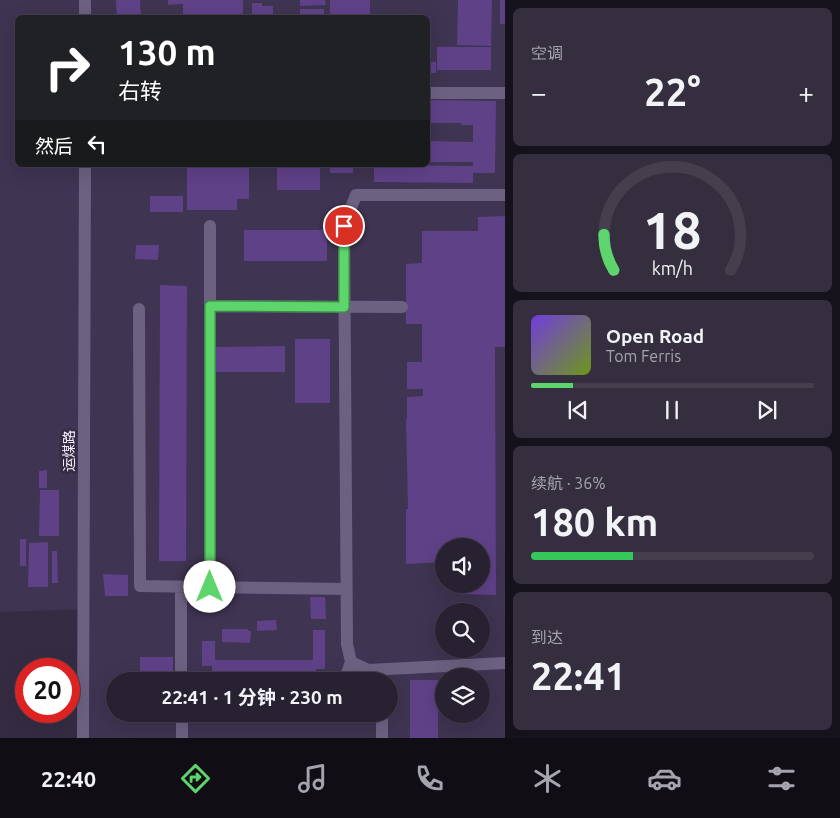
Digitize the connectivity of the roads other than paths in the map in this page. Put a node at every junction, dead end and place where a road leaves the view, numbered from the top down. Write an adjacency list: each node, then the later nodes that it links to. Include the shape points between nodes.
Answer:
1 (85, 0): 2 (street)
2 (85, 15)
3 (430, 93): 4 (street)
4 (505, 93)
5 (84, 167): 23 (street, 运煤路)
6 (505, 195): 9 (street, via 356,196 344,226)
7 (210, 226): 8 (street)
8 (210, 306): 9 (street); 13 (street)
9 (344, 307): 10 (street); 14 (street)
10 (402, 307)
11 (139, 309): 12 (street, via 140,586)
12 (180, 587): 13 (street); 17 (street)
13 (210, 587): 14 (street)
14 (346, 589): 15 (street, via 347,644)
15 (351, 662): 18 (street); 19 (street)
16 (505, 663): 20 (street)
17 (181, 672)
18 (347, 672)
19 (373, 672)
20 (398, 674)
21 (182, 722): 24 (street)
22 (382, 722): 25 (street)
23 (83, 738)
24 (182, 738)
25 (382, 738)

